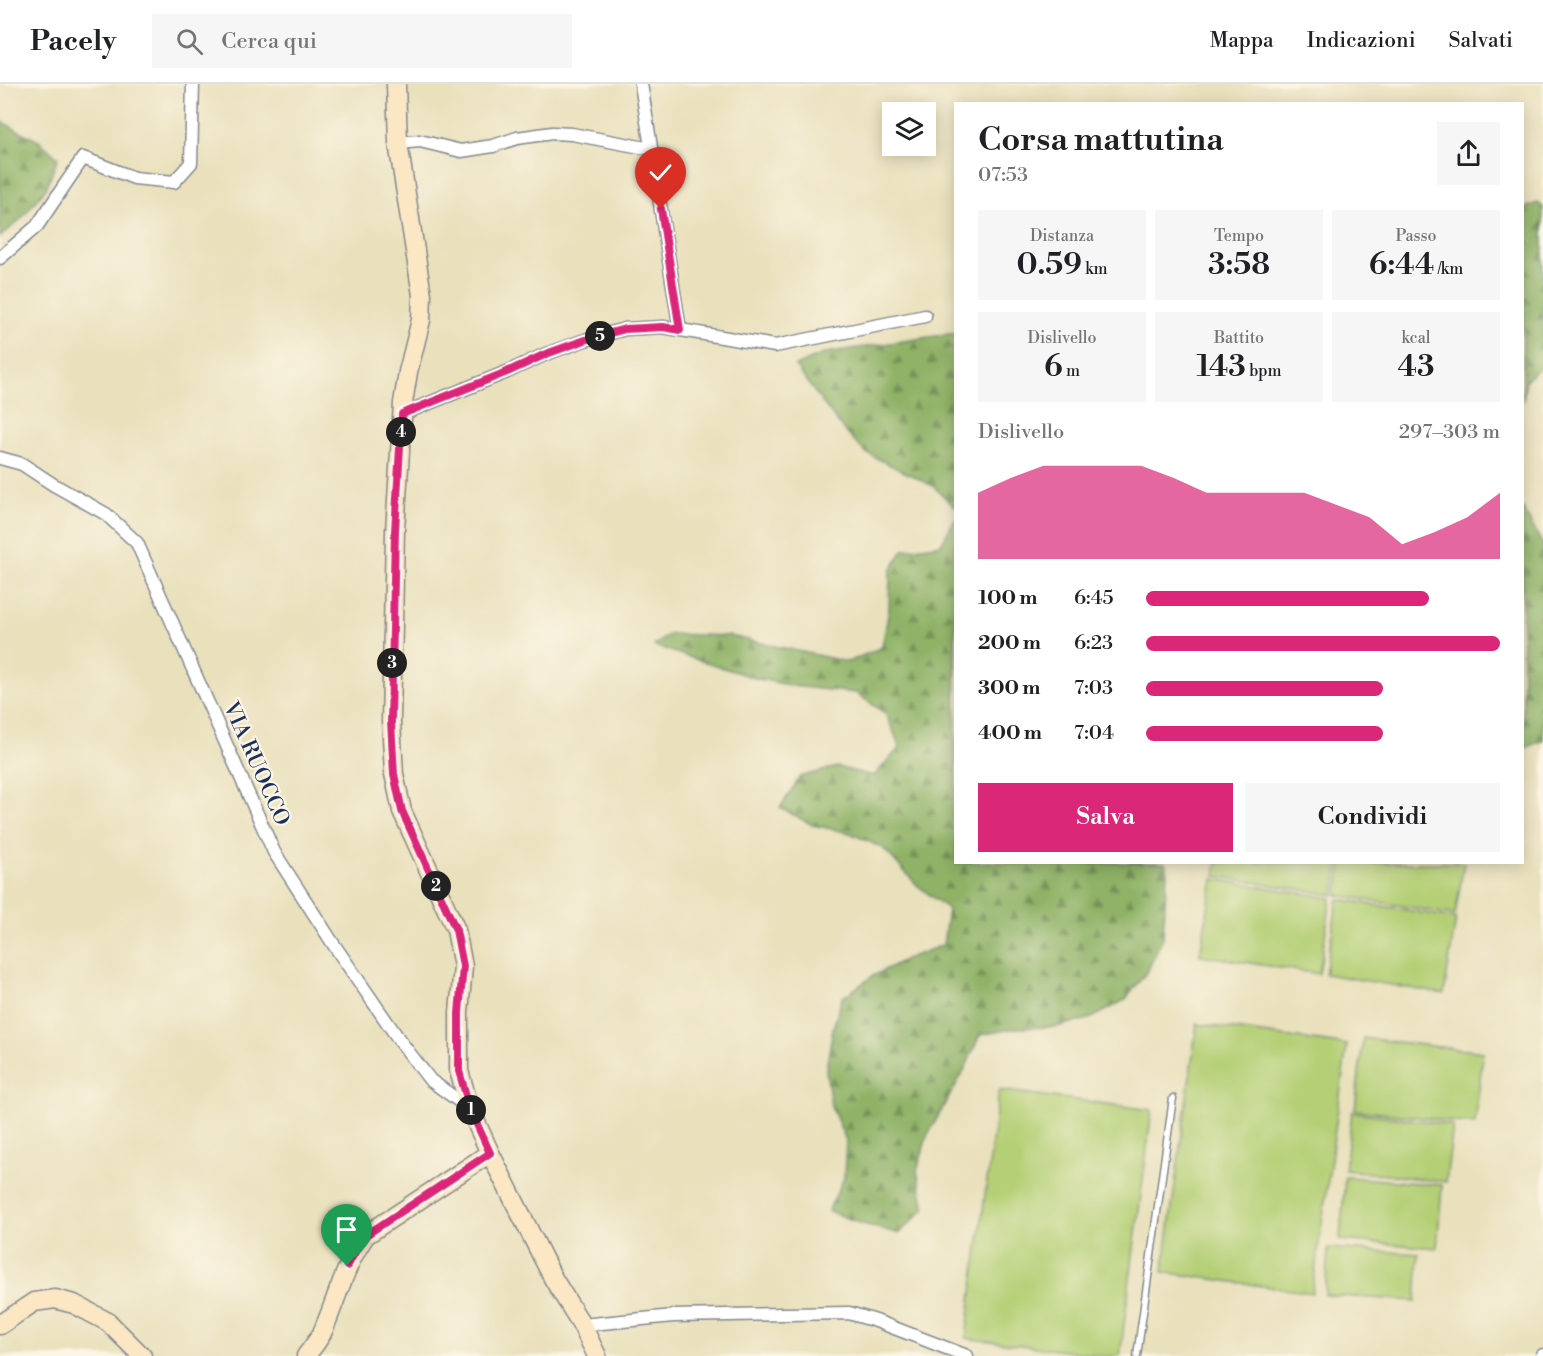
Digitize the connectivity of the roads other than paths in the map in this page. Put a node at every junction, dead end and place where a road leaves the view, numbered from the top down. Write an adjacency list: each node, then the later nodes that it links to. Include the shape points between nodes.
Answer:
1 (193, 84): 6 (street, via 191,163 174,182 134,178 83,158 37,226)
2 (396, 84): 4 (street)
3 (641, 84): 5 (street)
4 (398, 143): 5 (street, via 420,141 461,151 552,133); 9 (street, via 422,295 421,320)
5 (651, 149): 8 (street)
6 (0, 258)
7 (925, 316): 8 (street, via 775,346)
8 (680, 330): 9 (street, via 625,329 585,340)
9 (402, 414): 12 (street, via 394,555 394,774 402,811 456,930 463,966 459,1071)
10 (0, 458): 12 (street, VIA RUOCCO, via 22,464 106,514 137,543 274,852 399,1041 430,1080)
11 (1173, 1098): 20 (lane)
12 (470, 1109): 13 (street)
13 (490, 1153): 14 (street, via 554,1280); 17 (street, via 366,1235 347,1266 321,1336)
14 (582, 1325): 18 (street); 19 (street, via 673,1316 849,1313)
15 (0, 1326): 16 (street, via 34,1302 55,1299 108,1322)
16 (142, 1356)
17 (306, 1356)
18 (597, 1356)
19 (967, 1356)
20 (1137, 1356)

